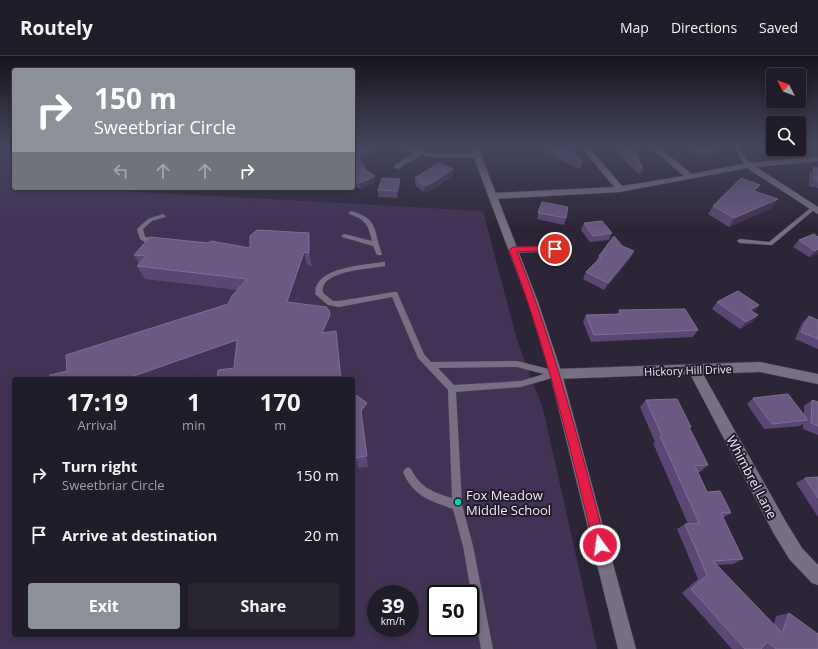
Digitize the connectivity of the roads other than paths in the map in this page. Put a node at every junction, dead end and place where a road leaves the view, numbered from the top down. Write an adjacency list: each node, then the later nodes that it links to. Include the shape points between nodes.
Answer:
1 (484, 175): 8 (street)
2 (608, 175): 7 (street)
3 (687, 175): 6 (street)
4 (701, 175): 6 (street)
5 (763, 175): 9 (street)
6 (690, 177): 7 (street)
7 (620, 189): 8 (street)
8 (493, 196): 17 (street)
9 (816, 210): 14 (lane, via 770,244)
10 (351, 213): 15 (lane, via 366,219 370,224 375,235)
11 (163, 216): 13 (lane, via 150,220 140,229 142,238)
12 (344, 236): 15 (lane)
13 (159, 239)
14 (740, 241)
15 (374, 244): 18 (lane)
16 (555, 249): 17 (street)
17 (513, 250): 22 (street)
18 (379, 254)
19 (383, 264): 20 (lane, via 326,277 320,282 319,294 331,303 339,304 394,294 421,356)
20 (430, 365): 22 (lane, via 517,364); 24 (lane)
21 (694, 370): 22 (street, Hickory Hill Drive); 23 (street, Hickory Hill Drive, via 760,367 785,370); 27 (street, Whimbrel Lane, via 780,528 796,554)
22 (556, 374): 24 (lane, via 521,384); 29 (street)
23 (818, 380)
24 (452, 389): 26 (lane)
25 (408, 472): 26 (lane, via 418,490)
26 (457, 505): 28 (lane, via 468,546)
27 (818, 577)
28 (487, 649)
29 (626, 649)

